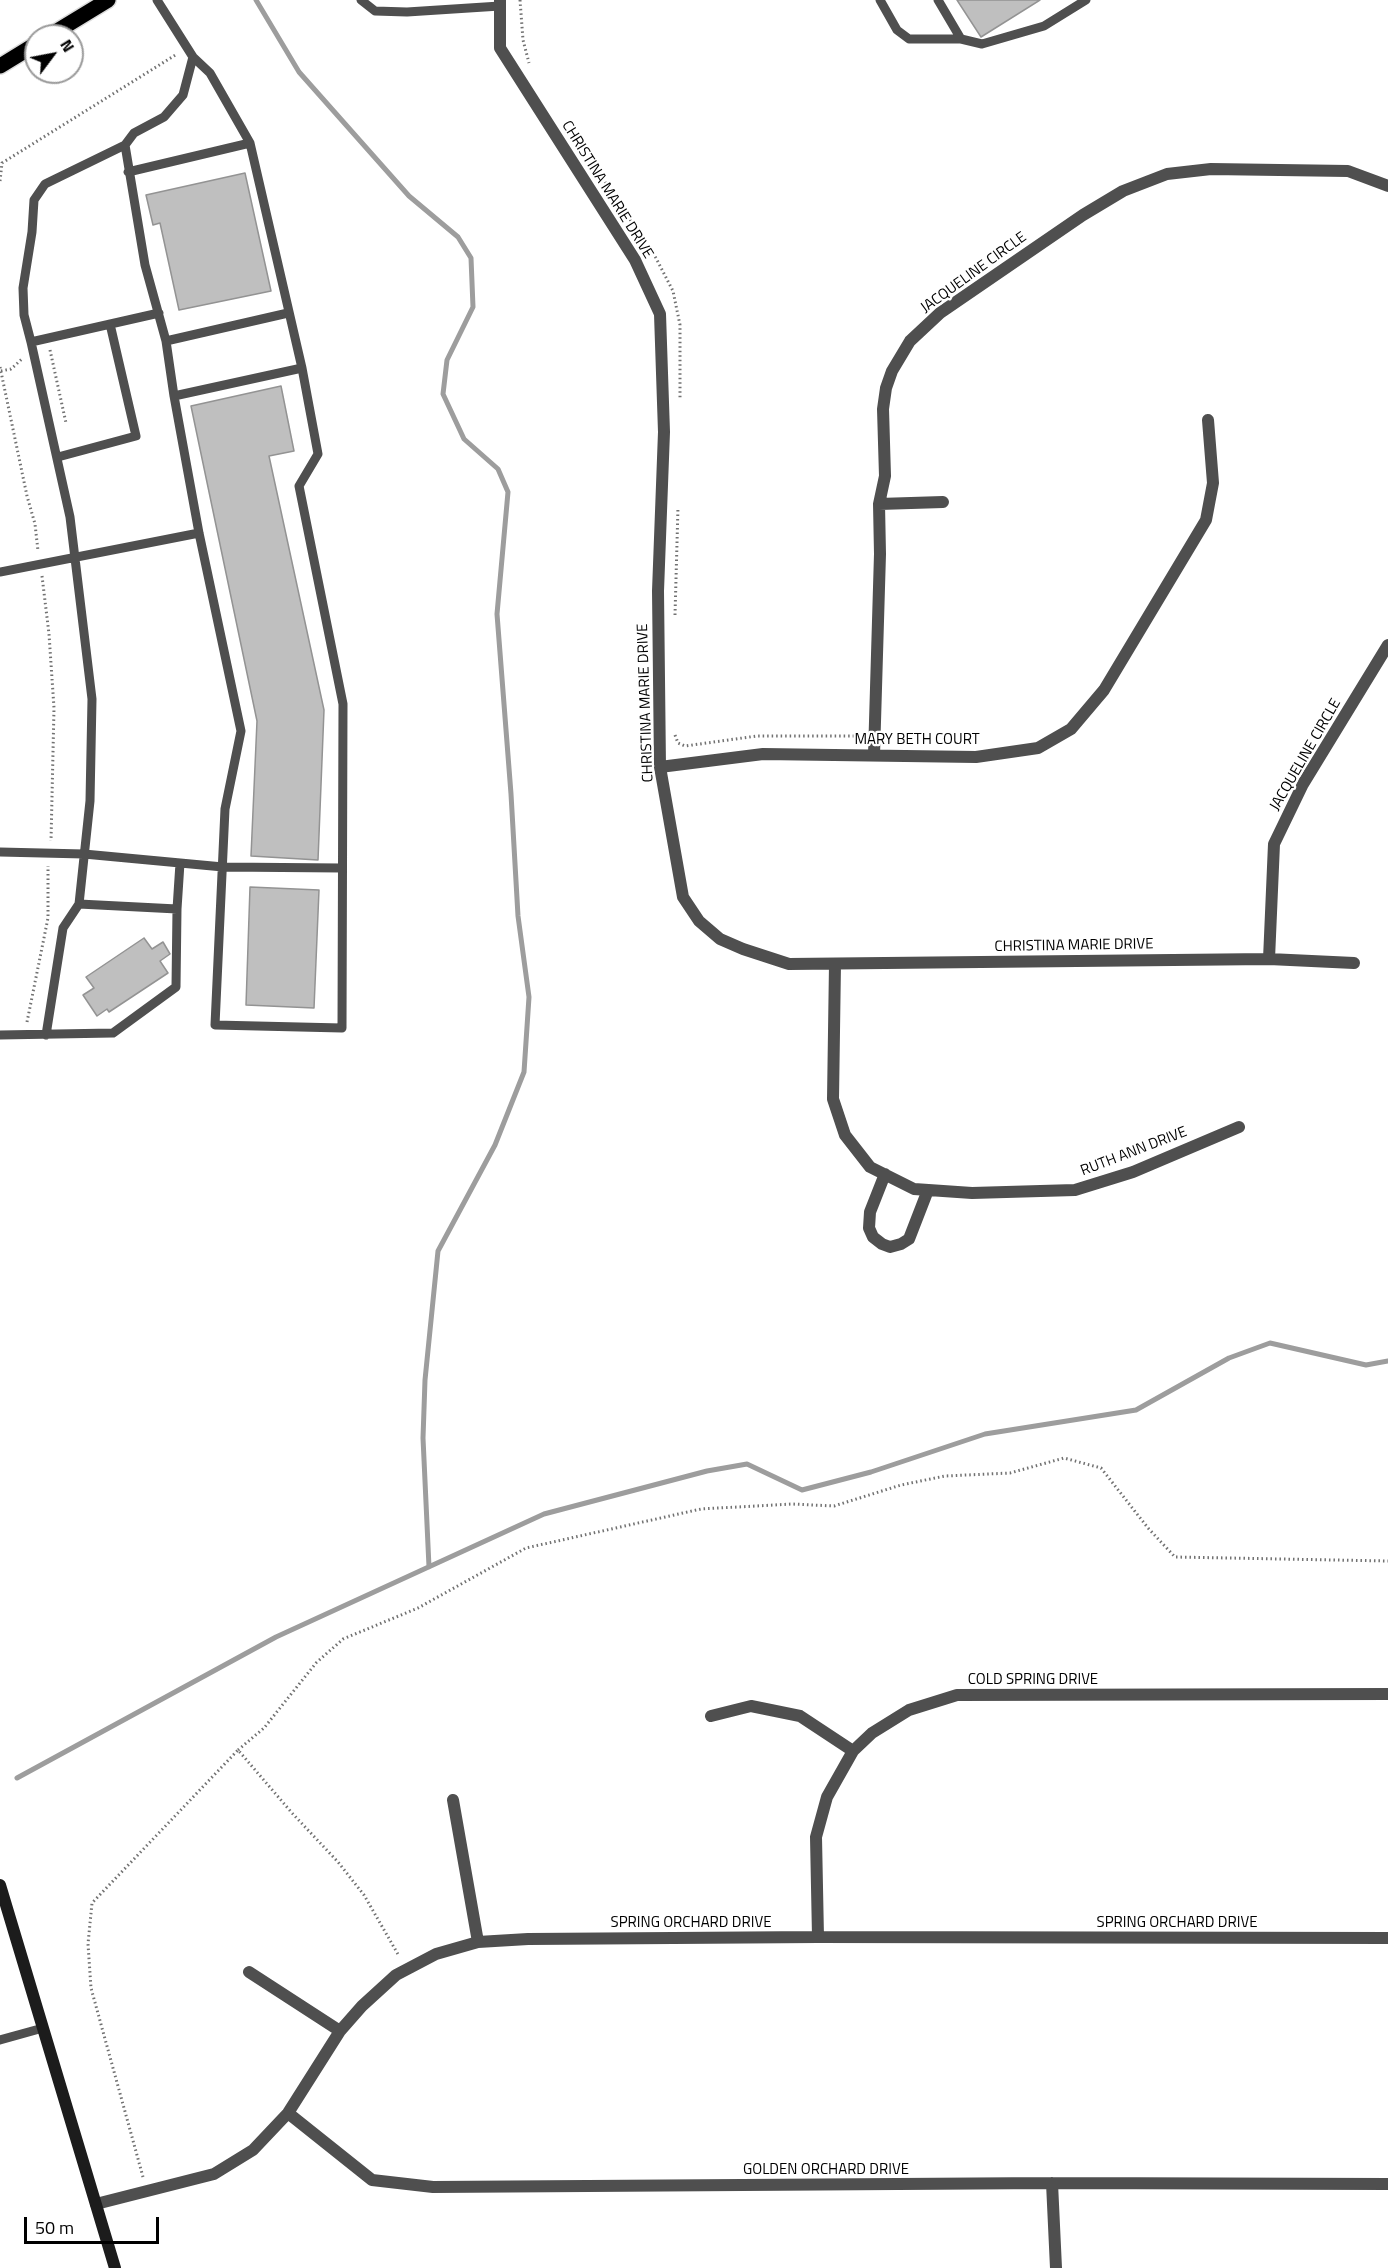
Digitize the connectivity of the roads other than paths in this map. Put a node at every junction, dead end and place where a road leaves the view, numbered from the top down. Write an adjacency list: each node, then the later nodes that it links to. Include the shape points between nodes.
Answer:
1 (108, 0): 9 (main road)
2 (157, 0): 12 (lane)
3 (361, 0): 8 (lane, via 375,10 407,12)
4 (880, 0): 10 (lane, via 897,30 909,39)
5 (938, 0): 10 (lane)
6 (1086, 0): 10 (lane, via 1044,26 982,44)
7 (500, 3): 8 (lane); 34 (street, CHRISTINA MARIE DRIVE, via 500,48 635,260 660,314 664,432 658,591)
8 (471, 4)
9 (69, 24)
10 (961, 39)
11 (24, 51): 13 (main road)
12 (193, 57): 14 (lane, via 210,73); 15 (lane, via 183,95 164,117 134,133)
13 (0, 66)
14 (250, 143): 16 (lane); 19 (lane)
15 (124, 145): 16 (lane); 22 (lane, via 45,184 34,200 23,288)
16 (128, 172): 18 (lane, via 145,265)
17 (1388, 186): 28 (street, JACQUELINE CIRCLE, via 1348,171 1212,169 1167,174 1123,191 1083,215 940,313 910,341 886,388 885,476)
18 (159, 313): 20 (lane); 21 (lane)
19 (288, 313): 21 (lane); 23 (lane)
20 (110, 324): 22 (lane); 26 (lane, via 136,436)
21 (166, 341): 24 (lane)
22 (31, 342): 26 (lane)
23 (302, 368): 24 (lane); 39 (lane, via 318,454 299,486 343,704)
24 (174, 396): 29 (lane)
25 (1208, 420): 33 (street, MARY BETH COURT, via 1213,483 1206,520 1104,690 1071,729 1038,748 976,757)
26 (58, 457): 30 (lane)
27 (943, 502): 28 (street)
28 (879, 504): 33 (street, JACQUELINE CIRCLE)
29 (198, 533): 30 (lane); 38 (lane, via 241,731 225,809)
30 (76, 557): 31 (lane); 36 (lane, via 92,699 90,801)
31 (0, 572)
32 (1388, 645): 42 (street, JACQUELINE CIRCLE, via 1303,784 1274,844)
33 (874, 755): 34 (street, MARY BETH COURT, via 763,754)
34 (660, 767): 44 (street, CHRISTINA MARIE DRIVE, via 683,897 699,921 720,939 789,964)
35 (0, 852): 36 (lane)
36 (84, 854): 37 (lane); 40 (lane)
37 (180, 863): 38 (lane); 41 (lane)
38 (223, 867): 39 (lane); 39 (lane, via 215,1025 342,1028)
39 (341, 868)
40 (79, 904): 41 (lane); 46 (lane, via 63,928)
41 (177, 909): 46 (lane, via 176,987 113,1033)
42 (1269, 959): 43 (street, CHRISTINA MARIE DRIVE); 44 (street, CHRISTINA MARIE DRIVE)
43 (1354, 963)
44 (835, 964): 48 (street, RUTH ANN DRIVE, via 833,1099 845,1135 870,1167)
45 (0, 1035): 46 (lane)
46 (46, 1035)
47 (1239, 1127): 49 (street, RUTH ANN DRIVE, via 1133,1172 1076,1190)
48 (885, 1174): 49 (street, RUTH ANN DRIVE, via 914,1189); 49 (street, via 870,1212 869,1228 873,1237 890,1247 909,1239)
49 (928, 1190)
50 (1388, 1694): 52 (street, COLD SPRING DRIVE, via 957,1695 909,1710 872,1733)
51 (711, 1716): 52 (street, via 751,1706 800,1716)
52 (853, 1751): 55 (street, COLD SPRING DRIVE, via 827,1797 816,1837)
53 (453, 1800): 57 (street)
54 (0, 1885): 59 (main road)
55 (818, 1937): 56 (street, SPRING ORCHARD DRIVE); 57 (street, SPRING ORCHARD DRIVE)
56 (1388, 1938)
57 (478, 1942): 60 (street, SPRING ORCHARD DRIVE, via 436,1954 396,1975)
58 (249, 1972): 60 (street)
59 (43, 2028): 61 (lane); 65 (main road)
60 (340, 2031): 62 (street, SPRING ORCHARD DRIVE)
61 (0, 2040)
62 (288, 2113): 63 (street, GOLDEN ORCHARD DRIVE, via 372,2180 433,2187); 65 (street, SPRING ORCHARD DRIVE, via 253,2150 214,2174)
63 (1052, 2183): 64 (street, GOLDEN ORCHARD DRIVE); 67 (street)
64 (1388, 2184)
65 (96, 2204): 66 (main road)
66 (115, 2268)
67 (1056, 2268)

